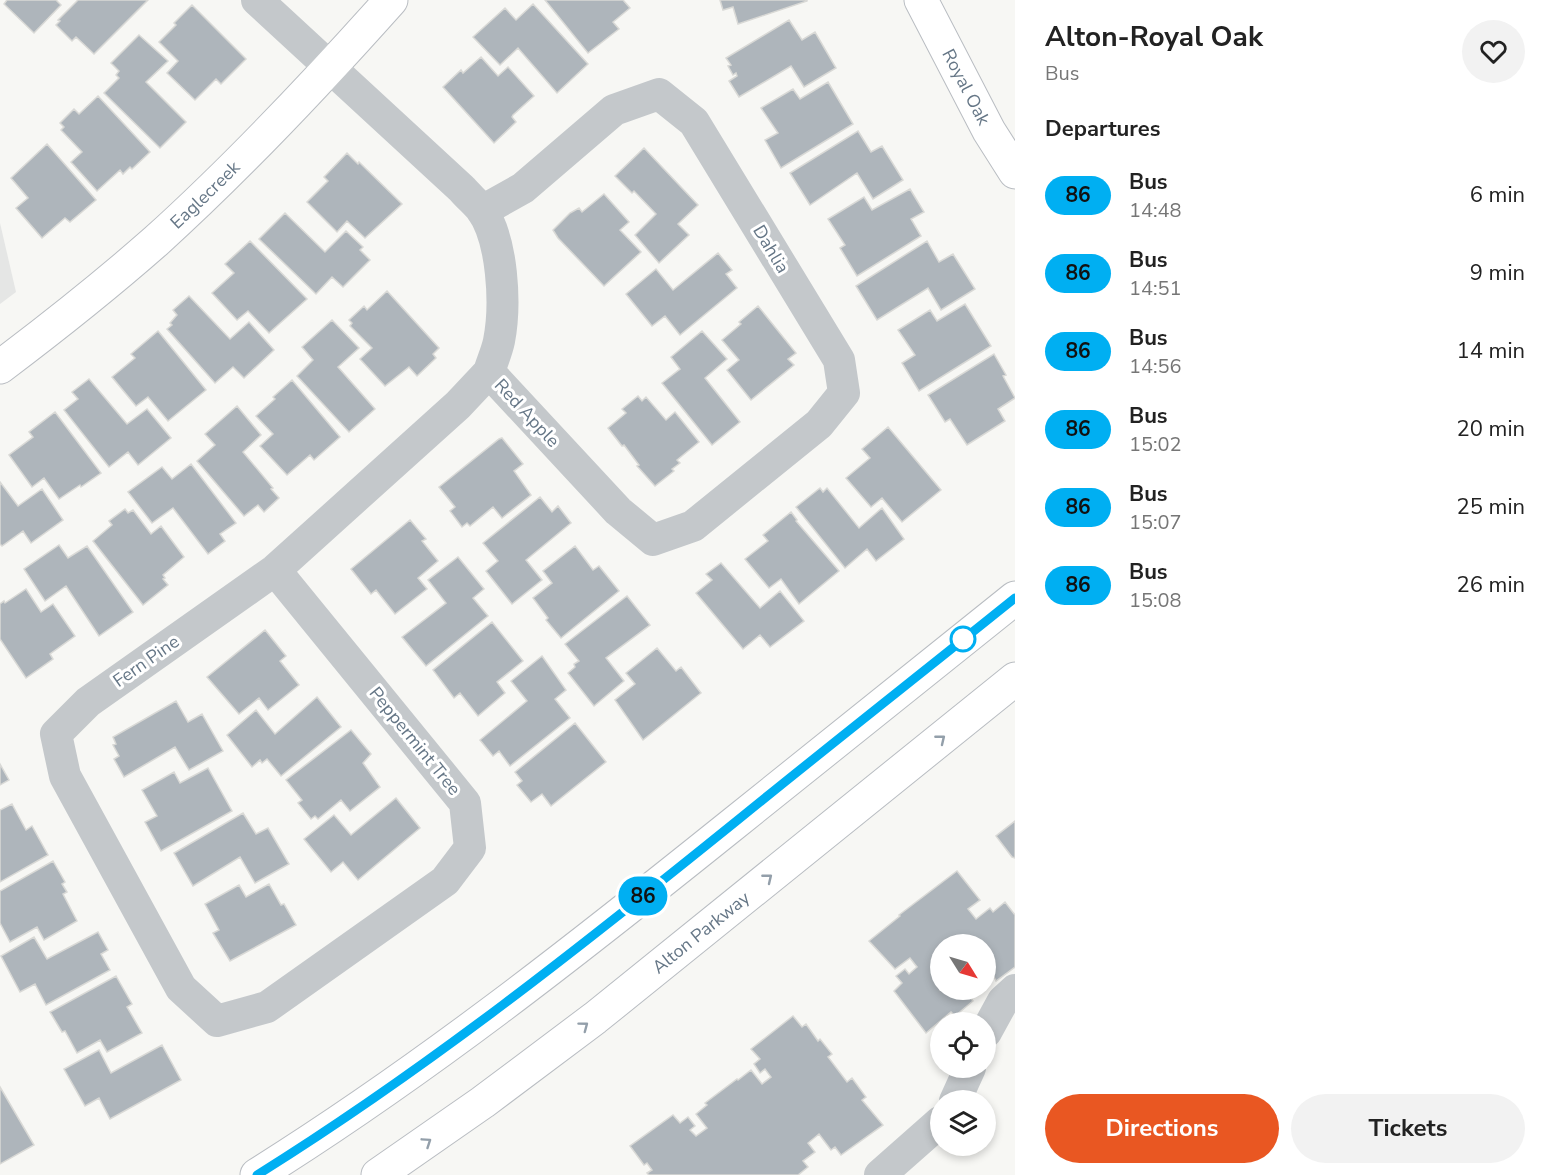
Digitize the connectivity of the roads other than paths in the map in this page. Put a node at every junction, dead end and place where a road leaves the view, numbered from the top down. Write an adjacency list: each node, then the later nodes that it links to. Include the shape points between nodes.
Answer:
1 (257, 0): 4 (street, Red Apple)
2 (391, 0): 4 (main road, Eaglecreek)
3 (921, 0): 5 (main road, Royal Oak, via 989,131)
4 (329, 68): 6 (street, Red Apple); 7 (main road, Eaglecreek, via 156,241)
5 (1015, 172)
6 (482, 211): 8 (street, Red Apple, via 499,258 499,340); 9 (street, Dahlia, via 523,188 614,110 658,94 693,122 839,360 844,393 819,424 693,526)
7 (0, 367)
8 (489, 372): 9 (street, Red Apple, via 618,511); 10 (street, Fern Pine, via 458,405)
9 (653, 540)
10 (275, 570): 15 (street, Fern Pine, via 88,702 56,734 65,776 181,988); 15 (street, Peppermint Tree, via 465,803 470,848 444,880 267,1007)
11 (1015, 597): 17 (main road, via 484,1020 397,1084)
12 (1015, 679): 18 (main road, Alton Parkway, one-way to 12, via 595,1018)
13 (1015, 990): 14 (street)
14 (996, 1015)
15 (217, 1021)
16 (930, 1131): 19 (street)
17 (257, 1175)
18 (378, 1175)
19 (880, 1175)

